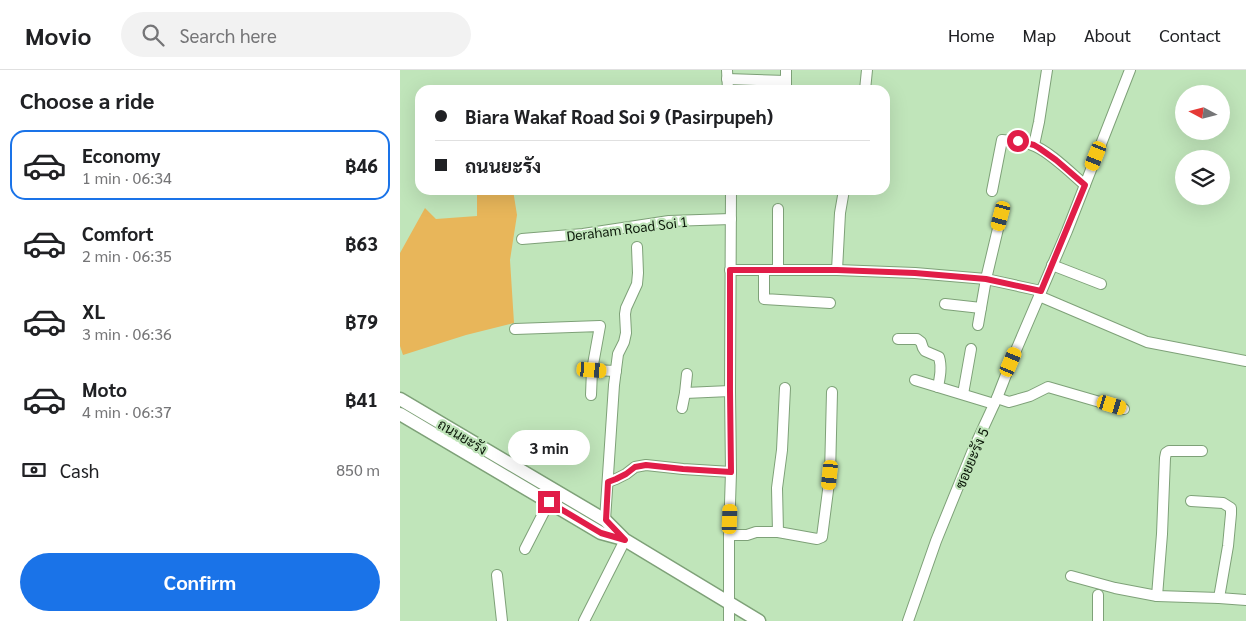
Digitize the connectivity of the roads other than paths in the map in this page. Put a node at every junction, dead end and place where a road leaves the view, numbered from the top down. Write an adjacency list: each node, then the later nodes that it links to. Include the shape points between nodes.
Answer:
1 (786, 70): 7 (street)
2 (867, 70): 8 (street)
3 (1047, 70): 9 (street)
4 (1130, 70): 10 (street, ซอยยะรัง 5)
5 (728, 80): 6 (street)
6 (776, 85)
7 (786, 85)
8 (866, 85)
9 (1034, 145): 10 (street); 11 (street, via 1002,140)
10 (1085, 185): 19 (street, ซอยยะรัง 5)
11 (992, 191)
12 (730, 195): 16 (street)
13 (843, 195): 23 (street)
14 (778, 209): 22 (street)
15 (1001, 216): 24 (street)
16 (731, 219): 17 (street, Deraham Road Soi 1, via 669,221); 20 (street)
17 (522, 239)
18 (637, 247): 36 (street, via 638,273 626,308 626,333)
19 (1052, 265): 25 (street); 26 (street, ซอยยะรัง 5)
20 (730, 270): 21 (street); 41 (street)
21 (764, 270): 22 (street); 27 (street, via 764,299)
22 (778, 270): 23 (street)
23 (837, 270): 24 (street)
24 (986, 279): 26 (street); 29 (street)
25 (1100, 284)
26 (1040, 294): 34 (street, via 1146,342); 47 (street, ซอยยะรัง 5)
27 (830, 303)
28 (945, 304): 29 (street)
29 (980, 308): 30 (street)
30 (978, 325)
31 (515, 329): 35 (street, via 600,326)
32 (898, 338): 39 (street, via 917,339 925,351 940,357)
33 (971, 349): 45 (street)
34 (1246, 361)
35 (592, 370): 36 (street); 44 (street)
36 (616, 371): 54 (street)
37 (687, 374): 43 (street)
38 (915, 380): 39 (street)
39 (938, 387): 45 (street)
40 (785, 388): 58 (street)
41 (730, 391): 43 (street); 53 (street)
42 (832, 392): 58 (street, via 830,475 822,536 817,539)
43 (685, 393): 48 (street)
44 (591, 394)
45 (963, 394): 47 (street)
46 (400, 399): 51 (main road, ถนนยะรัง)
47 (995, 401): 49 (street, via 1009,402 1051,388); 73 (street, ซอยยะรัง 5, via 936,541)
48 (682, 408)
49 (1124, 409)
50 (400, 414): 51 (main road, ถนนยะรัง)
51 (457, 440): 56 (main road, ถนนยะรัง); 57 (main road, ถนนยะรัง)
52 (1202, 451): 65 (street, via 1166,453)
53 (731, 472): 54 (street, via 646,465 635,467); 59 (street)
54 (608, 482): 57 (street)
55 (1191, 501): 66 (street, via 1223,503 1231,508)
56 (549, 502): 60 (main road, ถนนยะรัง, via 601,533); 61 (street)
57 (606, 520): 60 (main road, ถนนยะรัง)
58 (778, 532): 59 (street)
59 (729, 535): 68 (street)
60 (625, 540): 68 (main road, ถนนยะรัง); 70 (street)
61 (525, 549)
62 (497, 575): 69 (street)
63 (1071, 576): 65 (street)
64 (1098, 595): 74 (street)
65 (1157, 596): 66 (street)
66 (1219, 598): 67 (street)
67 (1246, 600)
68 (730, 604): 71 (street); 72 (main road, ถนนยะรัง)
69 (502, 621)
70 (584, 621)
71 (729, 621)
72 (759, 621)
73 (908, 621)
74 (1098, 621)

